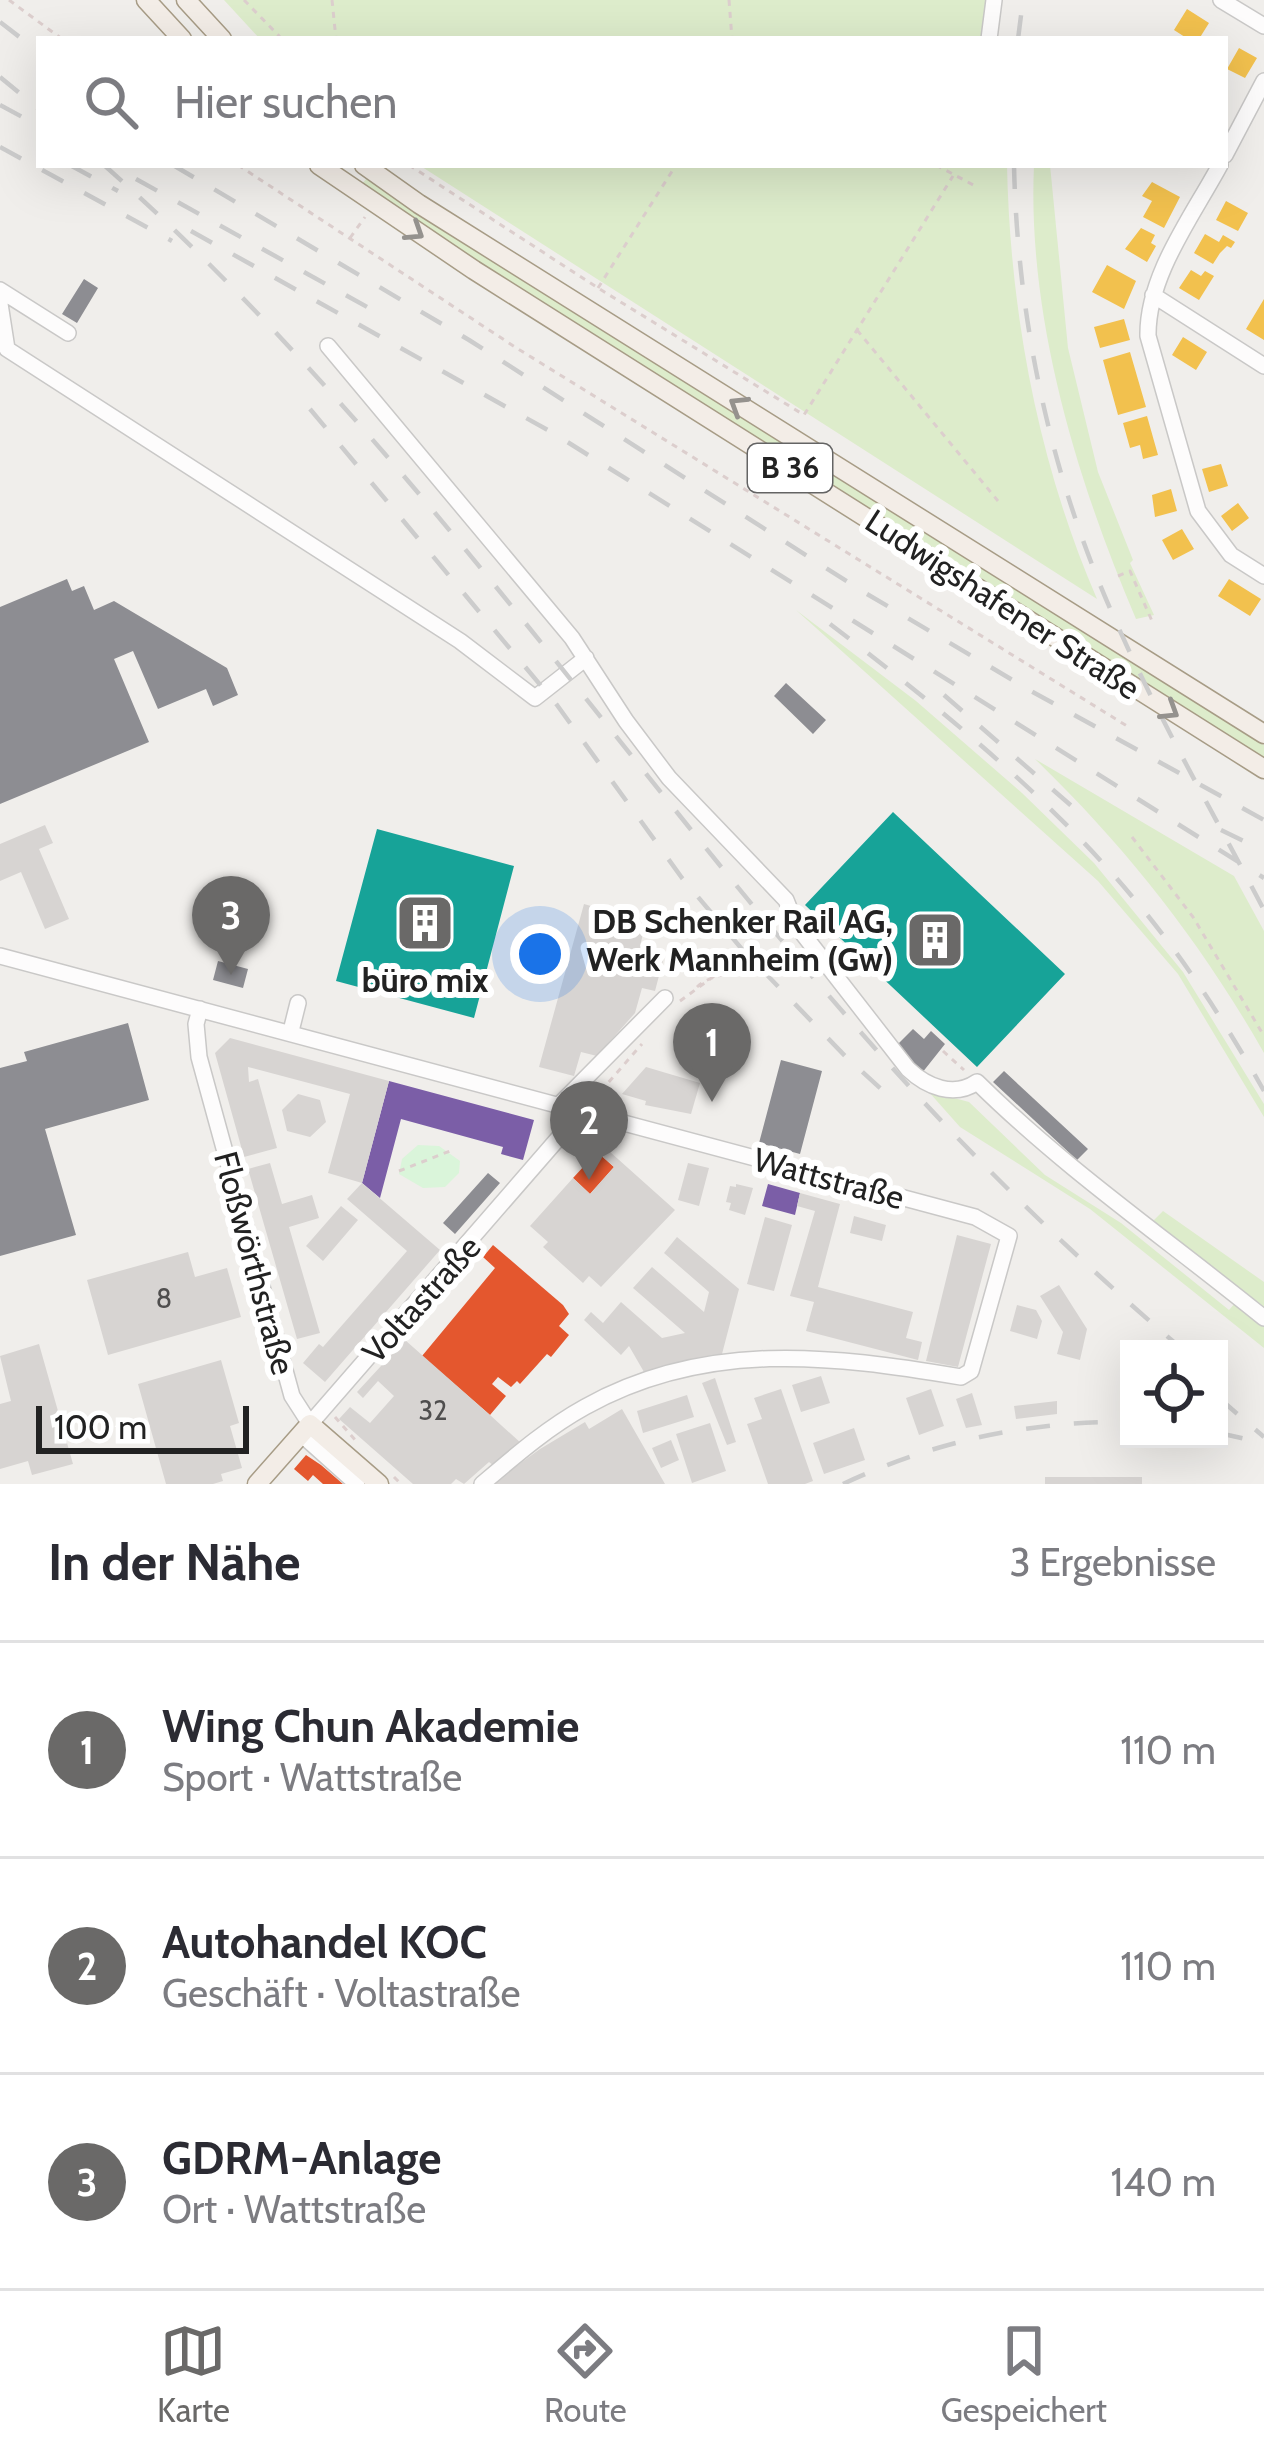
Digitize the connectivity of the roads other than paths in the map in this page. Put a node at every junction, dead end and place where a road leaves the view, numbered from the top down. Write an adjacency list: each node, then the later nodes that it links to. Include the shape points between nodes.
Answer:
1 (146, 0): 6 (main road)
2 (186, 0): 7 (main road)
3 (994, 0): 8 (street)
4 (1221, 0): 5 (street)
5 (1264, 26)
6 (179, 36)
7 (219, 36)
8 (989, 36)
9 (1264, 81): 10 (street)
10 (1228, 148)
11 (323, 168): 23 (main road, Ludwigshafener Straße / B 36, one-way to 23)
12 (368, 168): 22 (main road, Ludwigshafener Straße / B 36, one-way to 12)
13 (1218, 168): 15 (street)
14 (0, 290): 17 (street)
15 (1153, 295): 19 (street); 20 (street, via 1148,336 1198,511 1231,555)
16 (0, 304): 21 (street, via 7,349 440,628 535,698)
17 (68, 333)
18 (328, 346): 21 (street)
19 (1264, 366)
20 (1264, 576)
21 (586, 658): 31 (street, via 669,778 773,884 908,1069 950,1090 977,1082 1040,1144)
22 (1264, 734)
23 (1264, 769)
24 (0, 956): 27 (street, Wattstraße)
25 (298, 1003): 28 (street)
26 (666, 1007): 29 (street)
27 (200, 1009): 28 (street, Wattstraße); 32 (street, Floßwörthstraße, via 199,1058)
28 (291, 1031): 29 (street, Wattstraße)
29 (559, 1105): 30 (street, Wattstraße)
30 (582, 1111): 32 (street, Voltastraße); 36 (street, Wattstraße, via 975,1217 1010,1236 971,1371 961,1377 868,1361 750,1356 721,1370 647,1380 586,1406)
31 (1264, 1318)
32 (306, 1429): 33 (main road, Floßwörthstraße); 34 (main road, Voltastraße); 35 (street, Floßwörthstraße)
33 (383, 1478)
34 (257, 1484)
35 (356, 1484)
36 (482, 1484)

